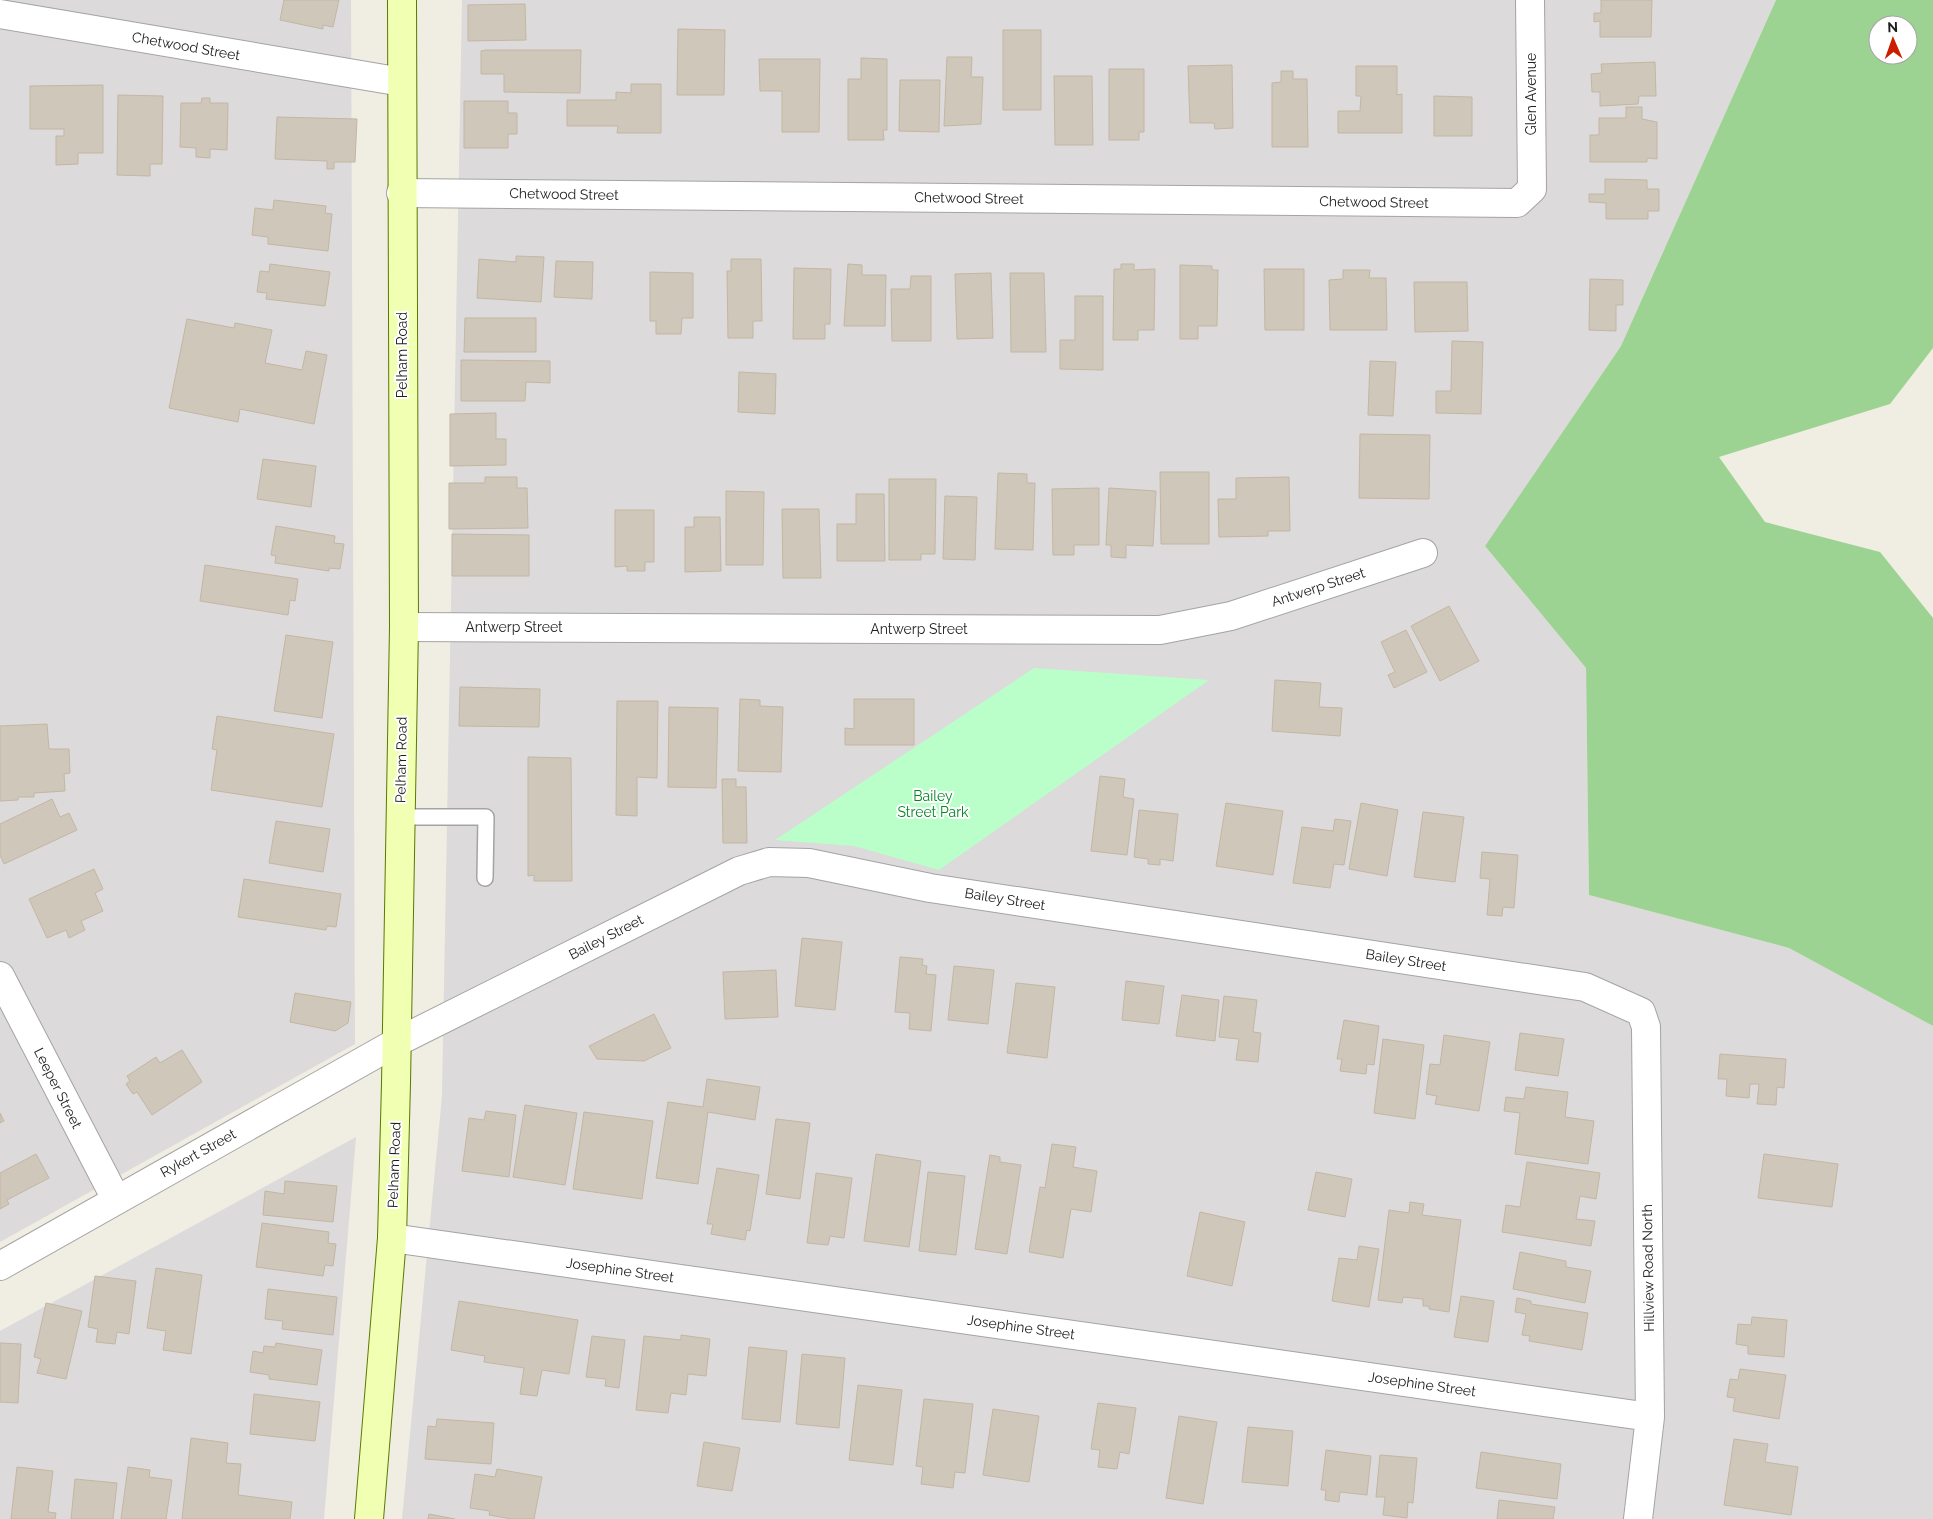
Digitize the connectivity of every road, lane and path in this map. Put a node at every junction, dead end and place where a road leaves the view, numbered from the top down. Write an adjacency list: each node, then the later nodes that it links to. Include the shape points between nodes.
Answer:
1 (402, 0): 4 (main road, Pelham Road)
2 (1530, 0): 5 (street, Glen Avenue)
3 (0, 14): 4 (street, Chetwood Street)
4 (402, 82): 6 (main road, Pelham Road)
5 (1532, 189): 6 (street, Chetwood Street, via 1517,203)
6 (401, 193): 8 (main road, Pelham Road)
7 (1423, 552): 8 (street, Antwerp Street, via 1231,616 1160,630)
8 (404, 627): 9 (main road, Pelham Road)
9 (400, 817): 10 (lane, via 486,817); 13 (main road, Pelham Road)
10 (485, 878)
11 (0, 976): 14 (street, Leeper Street)
12 (1643, 1018): 13 (street, Bailey Street, via 1641,1012 1585,987 930,888 809,863 769,862 738,871); 17 (street, Hillview Road North, via 1646,1027)
13 (396, 1042): 14 (street, Rykert Street); 15 (main road, Pelham Road)
14 (116, 1199): 16 (street, Rykert Street)
15 (392, 1238): 17 (street, Josephine Street); 18 (main road, Pelham Road)
16 (0, 1266)
17 (1650, 1417): 19 (street, Hillview Road North)
18 (369, 1519)
19 (1638, 1519)

